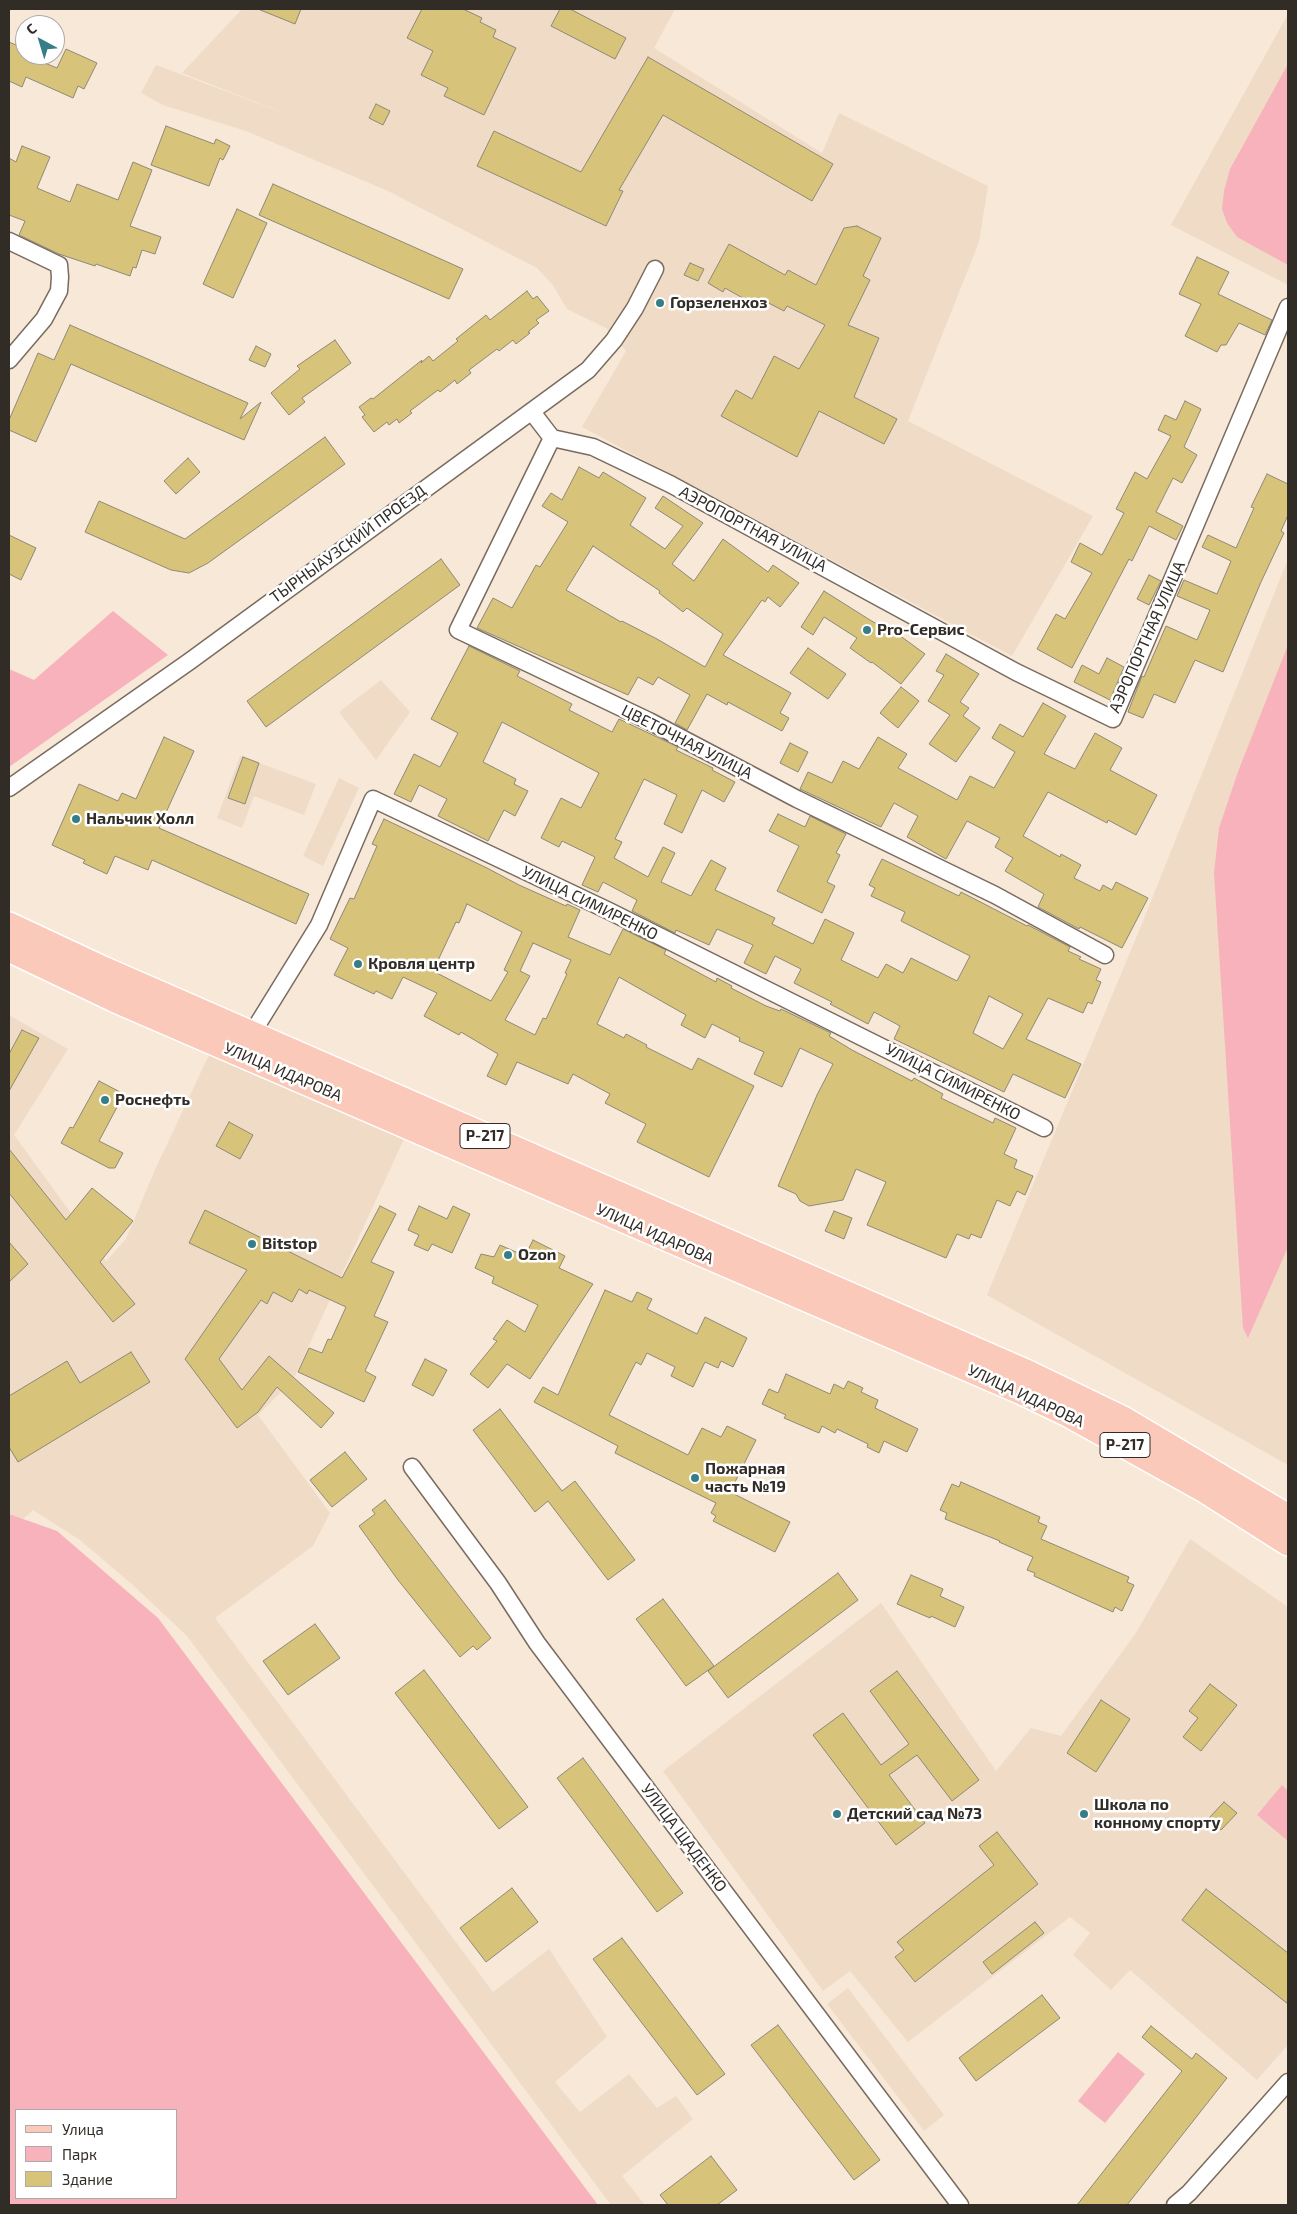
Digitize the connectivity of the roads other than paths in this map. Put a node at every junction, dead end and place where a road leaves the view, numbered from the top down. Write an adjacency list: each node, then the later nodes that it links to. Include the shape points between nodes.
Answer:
1 (9, 241): 4 (street, via 59,265 60,277 59,292 44,319)
2 (655, 269): 5 (street, ТЫРНЫАУЗСКИЙ ПРОЕЗД, via 635,308 597,360)
3 (1288, 307): 6 (street, АЭРОПОРТНАЯ УЛИЦА, via 1114,719 1016,672 670,484 593,447)
4 (9, 360)
5 (532, 412): 6 (street); 7 (street, ТЫРНЫАУЗСКИЙ ПРОЕЗД, via 190,661)
6 (552, 438): 10 (street, ЦВЕТОЧНАЯ УЛИЦА, via 458,630 649,721 797,799 987,891)
7 (9, 788)
8 (9, 925): 11 (main road, УЛИЦА ИДАРОВА / Р-217)
9 (9, 949): 15 (main road, УЛИЦА ИДАРОВА / Р-217, via 118,1001 1030,1396 1204,1489)
10 (1105, 955)
11 (251, 1035): 12 (street, УЛИЦА СИМИРЕНКО, via 319,924 373,799 609,911); 14 (main road, УЛИЦА ИДАРОВА / Р-217, via 1028,1373 1123,1419)
12 (1044, 1128)
13 (412, 1467): 18 (street, УЛИЦА ЩАДЕНКО, via 537,1643)
14 (1288, 1518)
15 (1288, 1543)
16 (1288, 2082): 17 (street)
17 (1194, 2199): 19 (street)
18 (960, 2205)
19 (1175, 2205)

